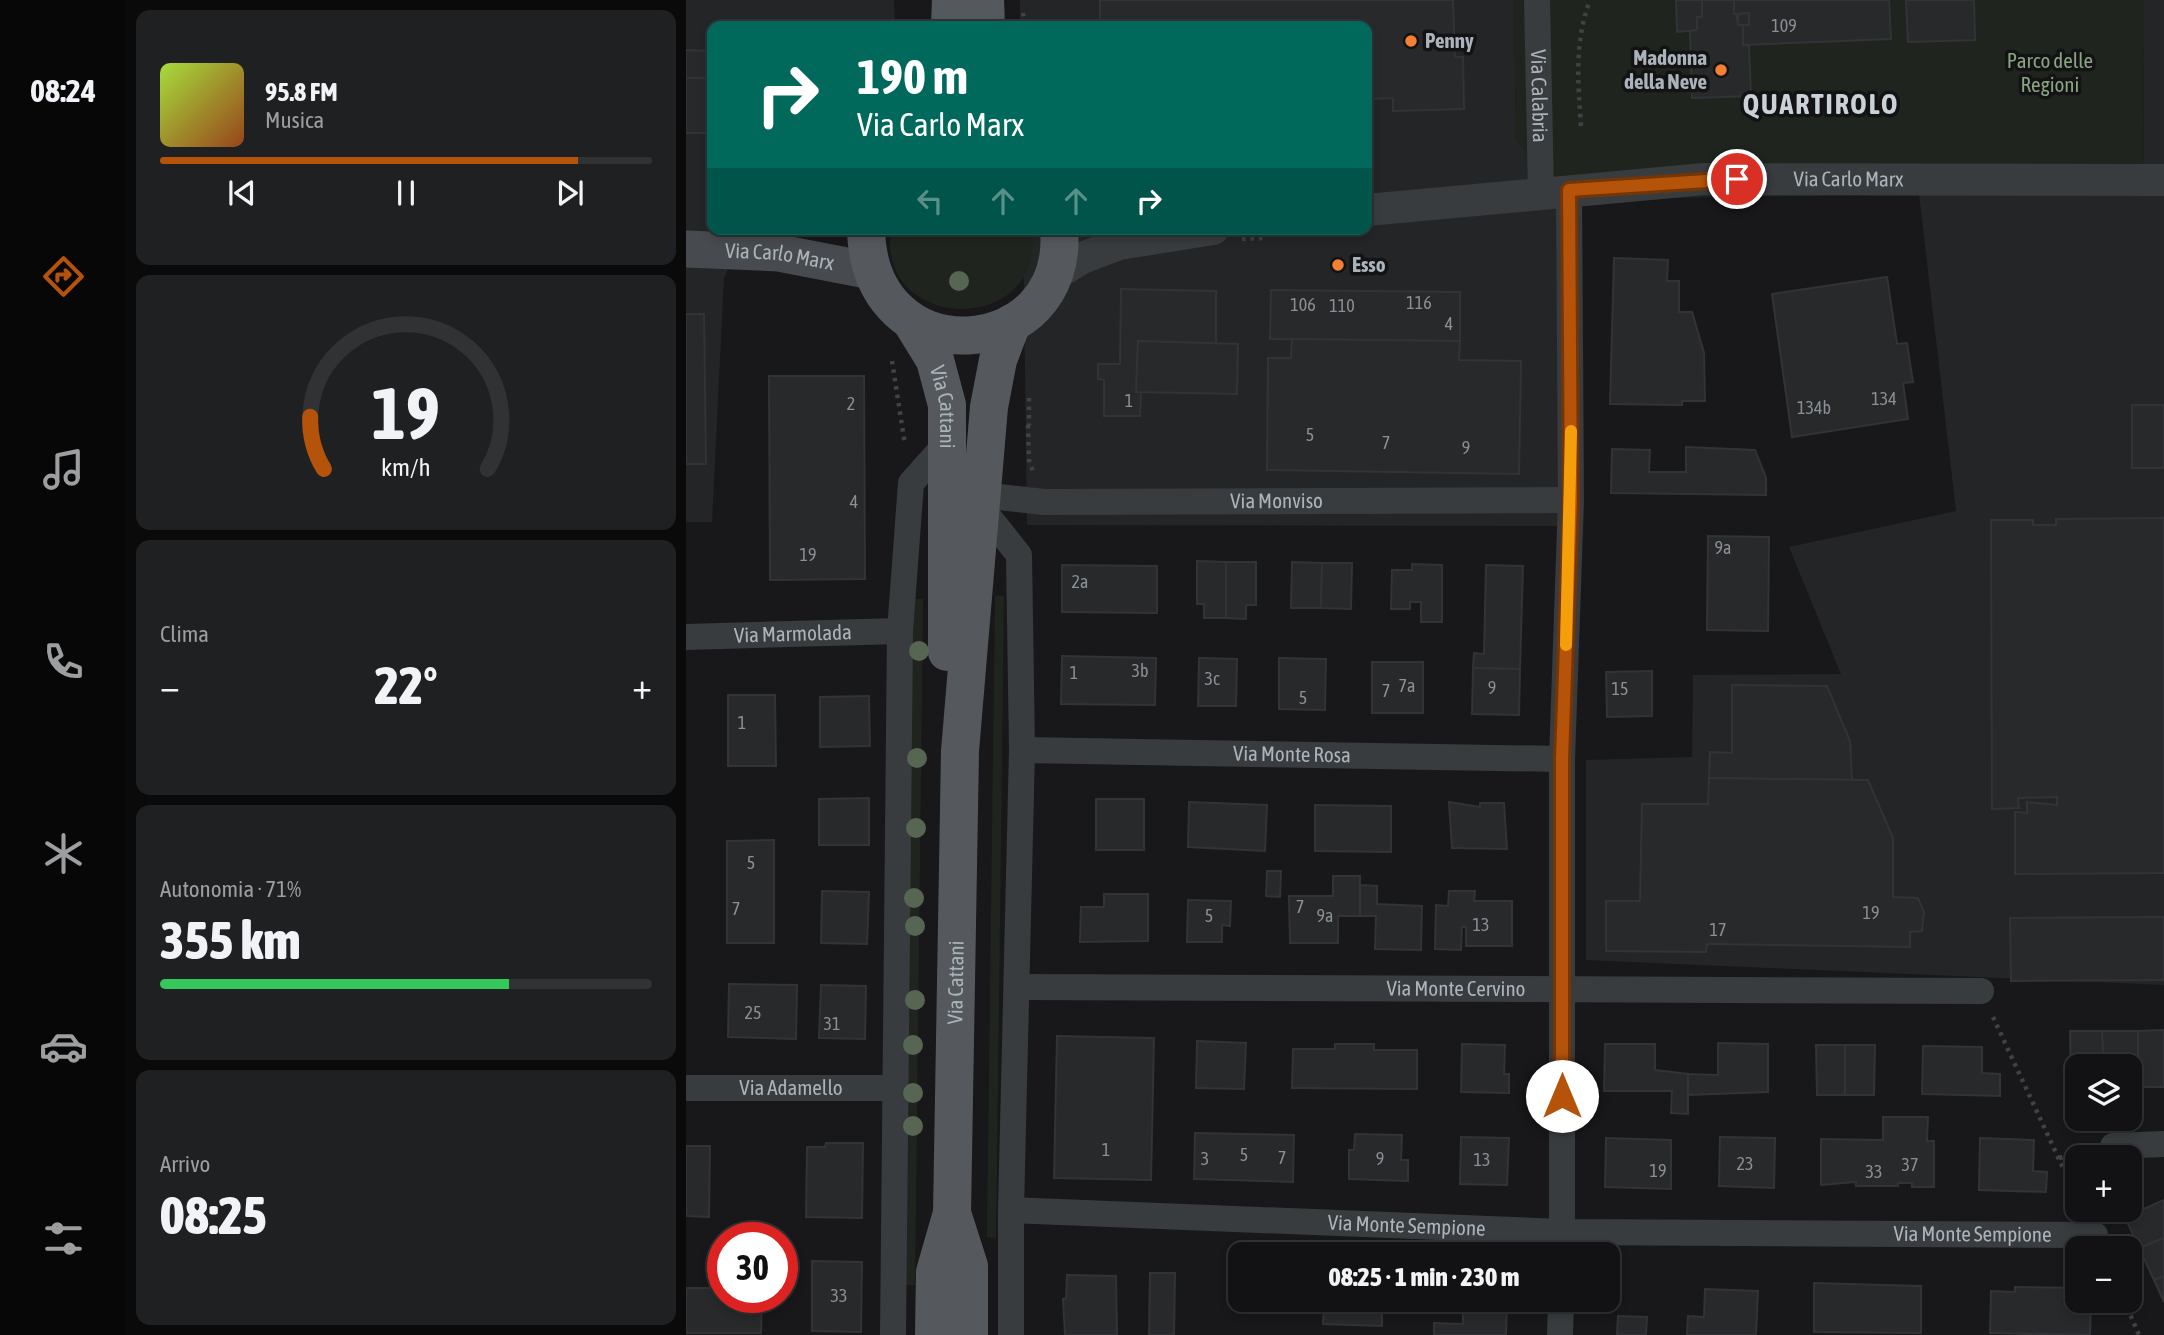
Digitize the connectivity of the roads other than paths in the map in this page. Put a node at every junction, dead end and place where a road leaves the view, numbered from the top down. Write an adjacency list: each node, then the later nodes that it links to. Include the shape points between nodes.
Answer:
1 (951, 0): 4 (main road)
2 (985, 0): 5 (main road)
3 (1537, 0): 7 (street, Via Calabria)
4 (950, 21)
5 (986, 21)
6 (2164, 180): 7 (street, Via Carlo Marx, via 1711,179)
7 (1555, 191): 8 (street, Via Carlo Marx); 21 (street, Via Calabria)
8 (1372, 209)
9 (686, 225): 10 (main road, Via Carlo Marx)
10 (707, 225)
11 (867, 235): 15 (main road)
12 (1059, 235): 16 (main road)
13 (1224, 235): 16 (street, via 1119,244)
14 (686, 249): 15 (main road, Via Carlo Marx, via 779,253)
15 (872, 271): 17 (main road, via 894,308)
16 (1054, 275): 18 (main road, via 1030,310)
17 (911, 321): 18 (main road, via 951,336 972,336); 19 (main road, Via Cattani, via 935,360 943,384)
18 (1012, 323): 20 (main road, Via Cattani, via 998,360 989,407)
19 (945, 445): 22 (street, via 911,483); 25 (main road, Via Cattani, via 945,636)
20 (981, 500): 21 (street, Via Monviso); 24 (street, via 1019,555); 25 (main road, Via Cattani)
21 (1571, 500): 26 (street, Via Calabria)
22 (900, 631): 23 (street, Via Marmolada); 31 (street)
23 (686, 637)
24 (1022, 750): 26 (street, Via Monte Rosa); 28 (street)
25 (960, 751): 35 (main road, Via Cattani)
26 (1562, 759): 27 (street, Via Calabria)
27 (1561, 987): 28 (street, Via Monte Cervino); 29 (street, Via Monte Cervino); 38 (street, Via Calabria)
28 (1017, 988): 34 (street)
29 (1981, 991)
30 (686, 1088): 31 (street, Via Adamello)
31 (894, 1088): 41 (street)
32 (2164, 1144): 33 (street)
33 (2138, 1145)
34 (1011, 1210): 37 (street, Via Monte Sempione); 44 (street)
35 (952, 1213): 42 (main road, Via Cattani, via 935,1272); 43 (main road, Via Cattani, via 969,1266)
36 (2095, 1235): 39 (street, Via Monte Sempione)
37 (1545, 1242)
38 (1562, 1242)
39 (1620, 1242)
40 (1561, 1312): 45 (street)
41 (893, 1335)
42 (934, 1335)
43 (969, 1335)
44 (1011, 1335)
45 (1560, 1335)

